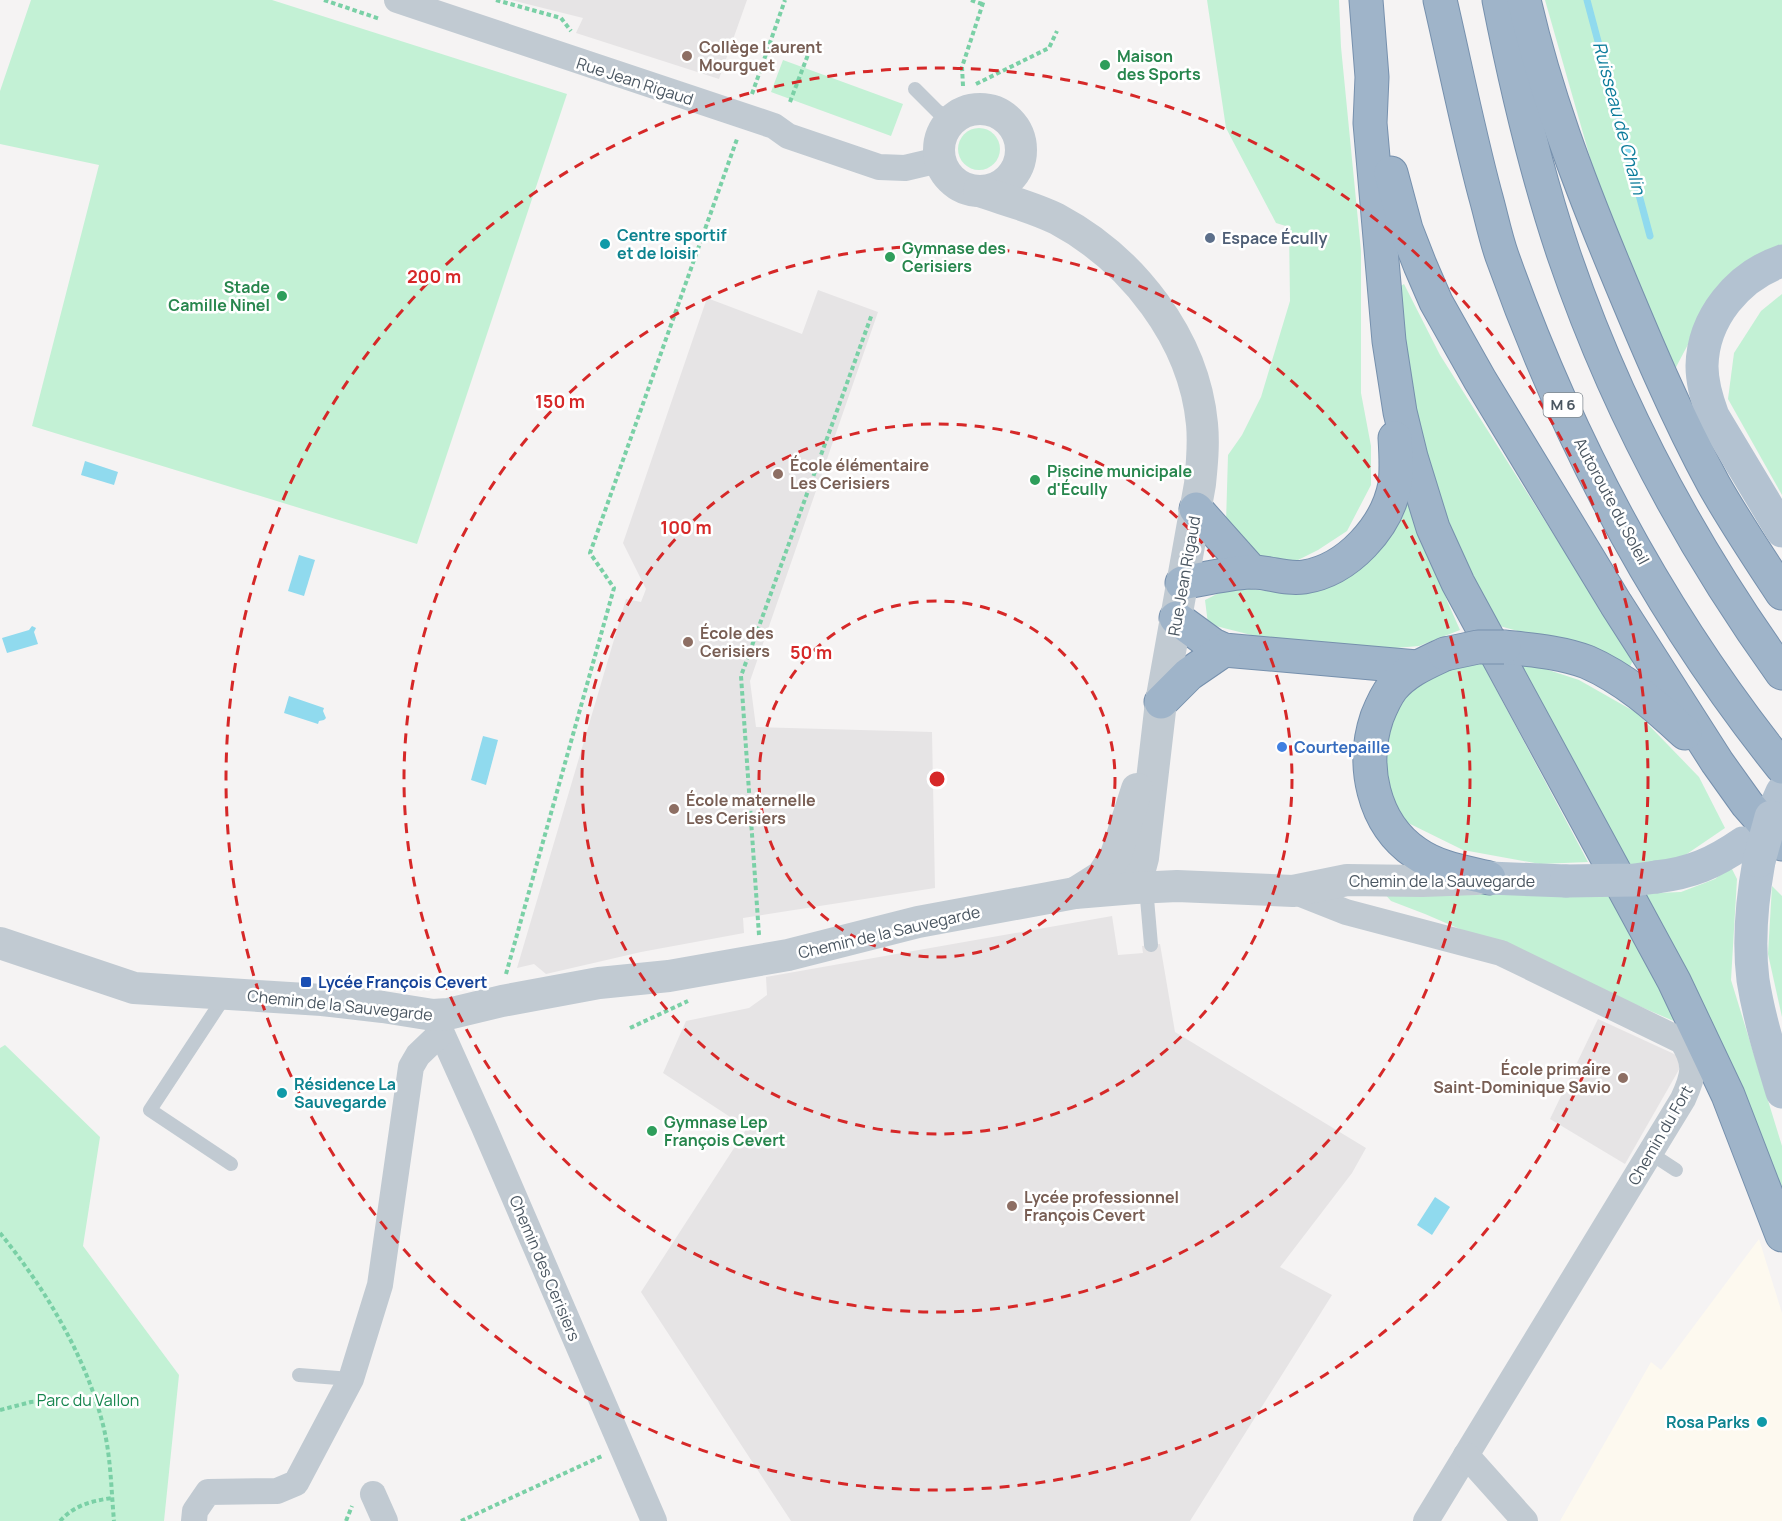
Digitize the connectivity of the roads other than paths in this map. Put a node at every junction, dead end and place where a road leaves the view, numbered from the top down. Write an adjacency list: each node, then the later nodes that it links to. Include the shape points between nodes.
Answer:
1 (397, 0): 9 (street, Rue Jean Rigaud, via 741,128 774,126 788,136 888,168)
2 (1366, 0): 6 (highway)
3 (1440, 0): 26 (highway, Autoroute du Soleil / M 6, via 1502,254 1584,452 1626,534 1684,630)
4 (1499, 0): 23 (highway, via 1537,161 1564,254 1597,343 1680,514 1715,575)
5 (1524, 0): 19 (highway, via 1576,175 1652,359 1715,487)
6 (1372, 77): 14 (highway, via 1370,123); 25 (highway, via 1406,229 1436,302 1616,604)
7 (915, 88): 8 (lane)
8 (951, 120): 9 (street, via 939,142); 10 (street, via 981,108 1003,115 1018,133 1021,144)
9 (939, 159): 11 (street, via 948,177)
10 (1017, 167): 11 (street, via 1002,185); 12 (street, Rue Jean Rigaud, via 1026,190)
11 (979, 191): 12 (street, Rue Jean Rigaud)
12 (1055, 218): 15 (street, Rue Jean Rigaud, via 1086,237 1140,285 1177,339 1195,387 1202,424 1203,458)
13 (1782, 261): 16 (main road, via 1752,275 1727,300 1710,329 1702,365 1713,416)
14 (1389, 341): 17 (highway, via 1396,462 1395,484 1386,512 1366,539 1336,566 1305,577); 40 (highway, via 1411,457 1443,551 1674,981 1728,1095)
15 (1196, 509): 17 (highway); 18 (street, Rue Jean Rigaud)
16 (1782, 531)
17 (1252, 572): 18 (highway)
18 (1182, 583): 20 (street, Rue Jean Rigaud)
19 (1782, 593)
20 (1176, 618): 21 (highway); 24 (street, Rue Jean Rigaud)
21 (1224, 651): 22 (highway); 24 (highway, via 1189,674)
22 (1431, 661): 25 (highway, bridge, via 1478,647 1504,647 1585,662 1633,689); 28 (highway, via 1401,679 1384,701 1370,748 1369,768 1376,800 1393,829 1414,852 1437,865)
23 (1782, 673)
24 (1161, 702): 29 (street, Rue Jean Rigaud); 31 (street, Rue Jean Rigaud, via 1116,855 1102,876)
25 (1717, 762): 27 (highway)
26 (1782, 767)
27 (1767, 832): 28 (main road, Chemin de la Sauvegarde, bridge, via 1704,867 1656,877 1566,881); 36 (main road, via 1753,897 1753,979)
28 (1489, 878): 30 (street, Chemin de la Sauvegarde, via 1347,880)
29 (1140, 887): 30 (street, Chemin de la Sauvegarde); 31 (street, Chemin de la Sauvegarde); 33 (lane)
30 (1293, 891): 37 (street, Chemin du Fort, via 1346,912 1501,953 1682,1041 1691,1055 1693,1078)
31 (1075, 893): 35 (street, Chemin de la Sauvegarde, via 918,922 788,955 502,1001 448,1014)
32 (0, 943): 34 (street, Chemin de la Sauvegarde, via 134,988)
33 (1151, 945)
34 (226, 994): 35 (street, Chemin de la Sauvegarde, via 383,1007); 38 (lane, via 150,1110)
35 (437, 1024): 42 (street, Chemin de la Sauvegarde, via 411,1067 380,1285); 47 (street, Chemin des Cerisiers)
36 (1782, 1092)
37 (1650, 1153): 39 (lane); 43 (street, Chemin du Fort)
38 (231, 1164)
39 (1676, 1170)
40 (1782, 1235)
41 (299, 1375): 42 (lane)
42 (351, 1378): 45 (street, Chemin de la Sauvegarde, via 296,1483 277,1491 208,1492 195,1510)
43 (1466, 1455): 48 (street, Chemin du Fort); 49 (street)
44 (374, 1494): 46 (street)
45 (194, 1521)
46 (385, 1521)
47 (654, 1521)
48 (1426, 1521)
49 (1525, 1521)

